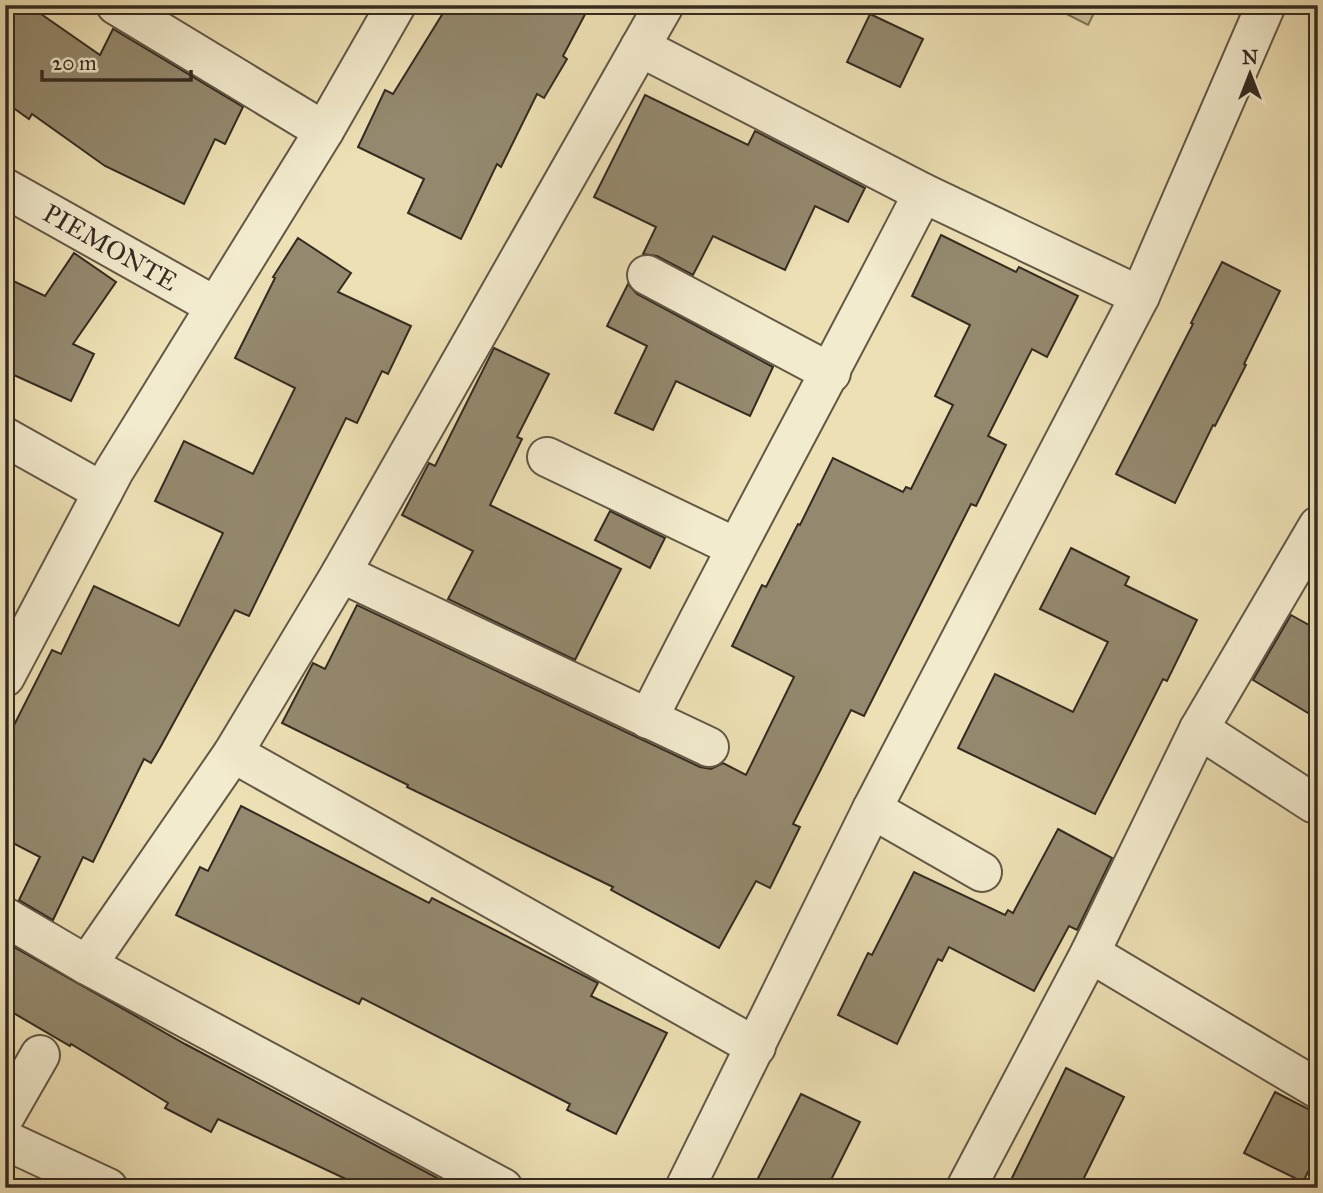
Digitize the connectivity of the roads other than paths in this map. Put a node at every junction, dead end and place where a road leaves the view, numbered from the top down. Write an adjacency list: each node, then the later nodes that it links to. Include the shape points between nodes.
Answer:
1 (116, 5): 6 (street)
2 (396, 5): 6 (street)
3 (664, 5): 5 (street)
4 (1266, 5): 10 (street)
5 (640, 47): 8 (street); 18 (street)
6 (324, 131): 11 (street)
7 (5, 188): 11 (street, PIEMONTE)
8 (923, 193): 10 (street); 12 (street)
9 (647, 275): 12 (street)
10 (1140, 296): 25 (street)
11 (215, 306): 15 (street)
12 (831, 373): 17 (street)
13 (5, 437): 15 (street)
14 (547, 457): 17 (street)
15 (103, 492): 19 (street)
16 (1317, 531): 21 (street)
17 (735, 547): 20 (street)
18 (341, 573): 20 (street); 23 (street)
19 (5, 677)
20 (648, 719): 22 (street)
21 (1199, 729): 24 (street); 28 (street)
22 (709, 747)
23 (233, 753): 29 (street); 30 (street)
24 (1313, 803)
25 (872, 809): 26 (street); 30 (street)
26 (982, 872)
27 (5, 917): 29 (street)
28 (1090, 953): 32 (street); 38 (street)
29 (87, 965): 36 (street)
30 (756, 1047): 37 (street)
31 (40, 1055): 33 (street)
32 (1318, 1089)
33 (5, 1116)
34 (5, 1140): 35 (street)
35 (108, 1188)
36 (503, 1188)
37 (685, 1188)
38 (966, 1188)

